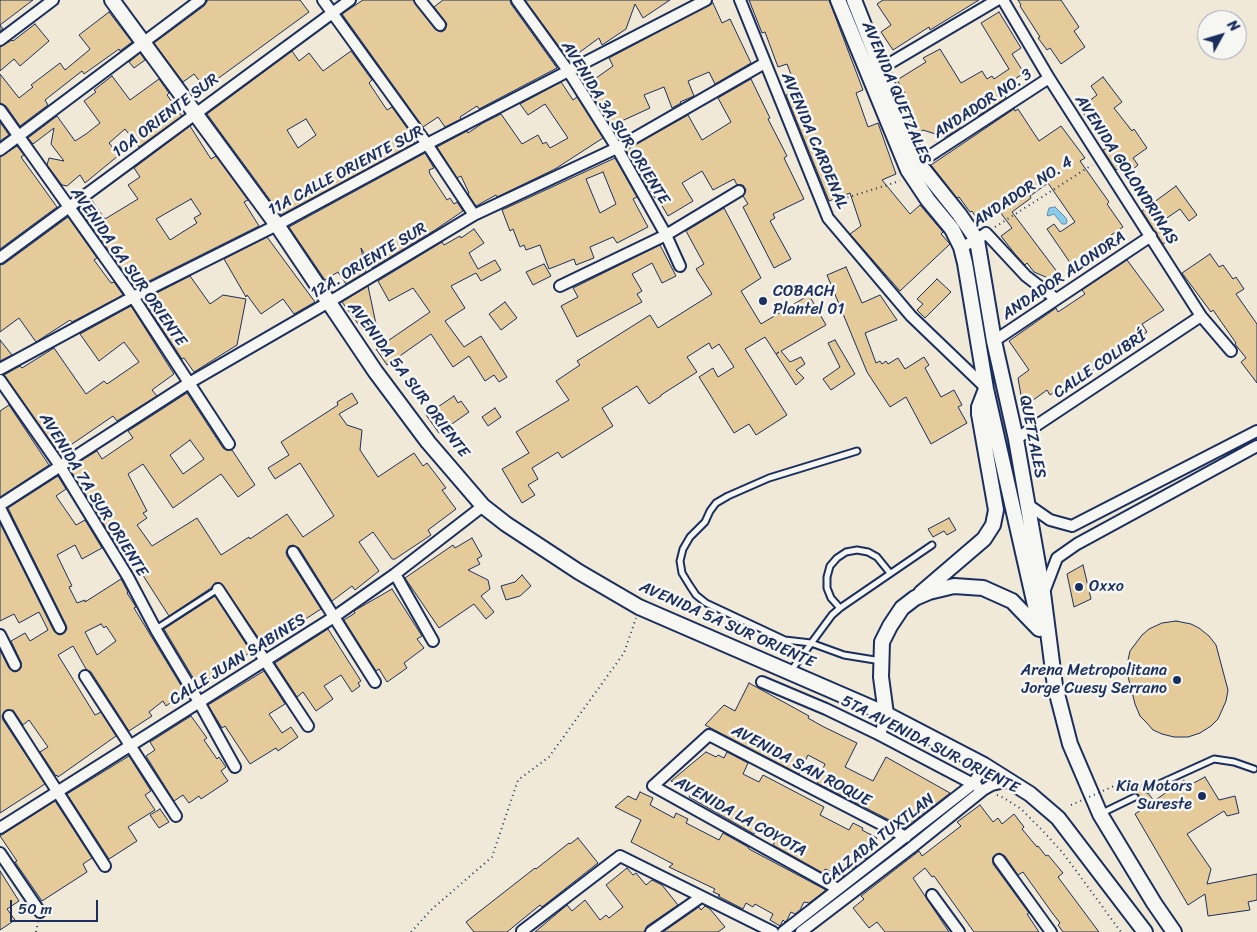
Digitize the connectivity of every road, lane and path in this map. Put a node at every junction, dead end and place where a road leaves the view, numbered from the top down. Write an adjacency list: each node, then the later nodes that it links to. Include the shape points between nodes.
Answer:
1 (53, 0): 16 (street)
2 (112, 0): 17 (main road, AVENIDA 5A SUR ORIENTE)
3 (200, 0): 17 (street)
4 (323, 0): 14 (street)
5 (350, 0): 14 (street, 10A ORIENTE SUR)
6 (420, 0): 15 (street)
7 (518, 0): 20 (street, AVENIDA 3A SUR ORIENTE)
8 (706, 0): 20 (street, 11A CALLE ORIENTE SUR)
9 (740, 0): 18 (street, AVENIDA CARDENAL)
10 (838, 0): 21 (main road, AVENIDA QUETZALES)
11 (854, 0): 19 (main road, AVENIDA QUETZALES)
12 (997, 0): 19 (street)
13 (1003, 0): 22 (street, AVENIDA GOLONDRINAS)
14 (332, 12): 24 (street, 10A ORIENTE SUR); 26 (street)
15 (440, 25)
16 (0, 40)
17 (144, 42): 24 (main road, AVENIDA 5A SUR ORIENTE); 25 (street)
18 (765, 63): 27 (street, 12A. ORIENTE SUR); 32 (street, AVENIDA CARDENAL)
19 (882, 69): 21 (street); 30 (main road, AVENIDA QUETZALES)
20 (569, 72): 26 (street, 11A CALLE ORIENTE SUR); 27 (street, AVENIDA 3A SUR ORIENTE)
21 (869, 75): 30 (main road, AVENIDA QUETZALES)
22 (1049, 78): 29 (street, AVENIDA GOLONDRINAS); 30 (street, ANDADOR NO. 3)
23 (0, 110): 25 (street, AVENIDA 6A SUR ORIENTE)
24 (195, 113): 33 (street, 10A ORIENTE SUR); 35 (main road, AVENIDA 5A SUR ORIENTE)
25 (19, 136): 28 (street); 33 (street, AVENIDA 6A SUR ORIENTE)
26 (427, 144): 34 (street); 35 (street, 11A CALLE ORIENTE SUR)
27 (617, 148): 34 (street, 12A. ORIENTE SUR); 36 (street, AVENIDA 3A SUR ORIENTE)
28 (0, 150)
29 (1101, 159): 37 (street, AVENIDA GOLONDRINAS); 38 (path, ANDADOR NO. 4)
30 (909, 172): 32 (path); 38 (main road, AVENIDA QUETZALES, via 960,214); 39 (main road, AVENIDA QUETZALES, via 952,229)
31 (740, 191): 36 (street)
32 (822, 205): 52 (street, AVENIDA CARDENAL, via 828,218 911,316)
33 (68, 207): 40 (street, 10A ORIENTE SUR); 43 (street, AVENIDA 6A SUR ORIENTE)
34 (474, 215): 45 (street, 12A. ORIENTE SUR)
35 (277, 225): 43 (street, 11A CALLE ORIENTE SUR); 45 (main road, AVENIDA 5A SUR ORIENTE)
36 (666, 234): 41 (street, AVENIDA 3A SUR ORIENTE); 42 (street)
37 (1151, 236): 44 (street, ANDADOR ALONDRA); 46 (street, AVENIDA GOLONDRINAS)
38 (981, 237): 39 (street, ANDADOR NO. 4); 44 (street); 47 (main road, QUETZALES)
39 (961, 247): 52 (main road, QUETZALES)
40 (0, 258)
41 (680, 266)
42 (560, 286)
43 (132, 297): 49 (street, 11A CALLE ORIENTE SUR); 51 (street, AVENIDA 6A SUR ORIENTE)
44 (1056, 299): 47 (street, ANDADOR ALONDRA)
45 (329, 302): 51 (street, 12A. ORIENTE SUR); 62 (main road, AVENIDA 5A SUR ORIENTE, via 428,442)
46 (1201, 316): 48 (street, AVENIDA GOLONDRINAS); 54 (street, CALLE COLIBRÍ)
47 (994, 340): 54 (main road, QUETZALES)
48 (1231, 351)
49 (0, 369)
50 (0, 380): 59 (street, AVENIDA 7A SUR ORIENTE)
51 (189, 383): 55 (street, AVENIDA 6A SUR ORIENTE); 59 (street, 12A. ORIENTE SUR)
52 (986, 388): 70 (main road, via 979,414 996,510 993,525 984,539); 77 (main road, QUETZALES)
53 (1257, 430): 58 (street)
54 (1016, 440): 61 (main road, QUETZALES)
55 (229, 444)
56 (1257, 446): 60 (street)
57 (857, 451): 79 (lane, via 769,478 716,503 705,522 690,537 680,561 682,573 696,595 706,603 786,640)
58 (1193, 464): 60 (street); 61 (street, via 1072,526 1050,520)
59 (60, 466): 63 (street, 12A. ORIENTE SUR); 75 (street, AVENIDA 7A SUR ORIENTE, via 128,577)
60 (1201, 476): 69 (street, via 1057,558)
61 (1026, 504): 69 (main road, QUETZALES)
62 (483, 506): 67 (street, CALLE JUAN SABINES); 83 (main road, AVENIDA 5A SUR ORIENTE, via 579,572 639,606)
63 (0, 507): 74 (street)
64 (932, 545): 66 (lane)
65 (293, 552): 72 (street)
66 (890, 573): 71 (lane); 71 (lane, via 877,557 868,552 846,552 837,558 830,566 827,588)
67 (395, 574): 72 (street, CALLE JUAN SABINES); 78 (street)
68 (218, 589): 75 (lane); 80 (street)
69 (1043, 593): 77 (main road, QUETZALES)
70 (915, 598): 77 (main road, via 954,586 984,588 1012,601); 81 (main road, via 902,608 890,626 882,642)
71 (840, 608): 79 (lane, via 827,620)
72 (334, 617): 80 (street, CALLE JUAN SABINES); 85 (street)
73 (636, 619): 117 (path, via 624,653 549,757 518,780 492,857 432,909)
74 (60, 628)
75 (156, 630): 87 (street, AVENIDA 7A SUR ORIENTE)
76 (0, 635): 82 (street)
77 (1045, 636): 104 (main road, via 1070,744)
78 (433, 641)
79 (812, 643): 81 (lane, via 844,655); 83 (lane)
80 (265, 661): 87 (street, CALLE JUAN SABINES); 90 (street)
81 (882, 661): 88 (main road)
82 (15, 665)
83 (790, 673): 88 (main road, AVENIDA 5A SUR ORIENTE)
84 (85, 676): 93 (street)
85 (375, 682)
86 (762, 682): 92 (street, 5TA AVENIDA SUR ORIENTE)
87 (199, 702): 93 (street, CALLE JUAN SABINES); 95 (street, AVENIDA 7A SUR ORIENTE)
88 (886, 714): 92 (street); 94 (main road, AVENIDA 5A SUR ORIENTE)
89 (9, 716): 101 (street)
90 (308, 726)
91 (709, 735): 107 (street, AVENIDA SAN ROQUE); 111 (street, AVENIDA LA COYOTA, via 653,786)
92 (880, 735): 99 (street, 5TA AVENIDA SUR ORIENTE)
93 (130, 746): 101 (street, CALLE JUAN SABINES); 105 (street)
94 (984, 765): 97 (main road, AVENIDA 5A SUR ORIENTE); 99 (street, CALZADA TUXTLAN)
95 (235, 767)
96 (1254, 770): 100 (lane, via 1214,759)
97 (1008, 781): 99 (street, CALZADA TUXTLAN); 125 (main road, AVENIDA 5A SUR ORIENTE, via 1030,794 1058,818)
98 (1114, 786): 103 (path, bridge)
99 (978, 787): 107 (street, CALZADA TUXTLAN); 121 (street, CALZADA TUXTLAN, via 911,848); 124 (path, 5TA AVENIDA SUR ORIENTE, via 1015,805 1042,830)
100 (1148, 789)
101 (58, 791): 106 (street, CALLE JUAN SABINES); 110 (street)
102 (1135, 797): 104 (lane)
103 (1071, 804)
104 (1100, 814): 116 (main road, via 1154,903)
105 (176, 816)
106 (0, 828)
107 (906, 838): 111 (street, CALZADA TUXTLAN)
108 (0, 852): 114 (street)
109 (999, 860): 123 (street)
110 (105, 866)
111 (838, 889): 120 (street, CALZADA TUXTLAN)
112 (932, 895): 122 (street)
113 (701, 897): 115 (street, via 620,856); 118 (street); 119 (street)
114 (40, 912)
115 (522, 930)
116 (1175, 931)
117 (411, 932)
118 (652, 932)
119 (773, 932)
120 (783, 932)
121 (801, 932)
122 (959, 932)
123 (1051, 932)
124 (1121, 932)
125 (1146, 932)

